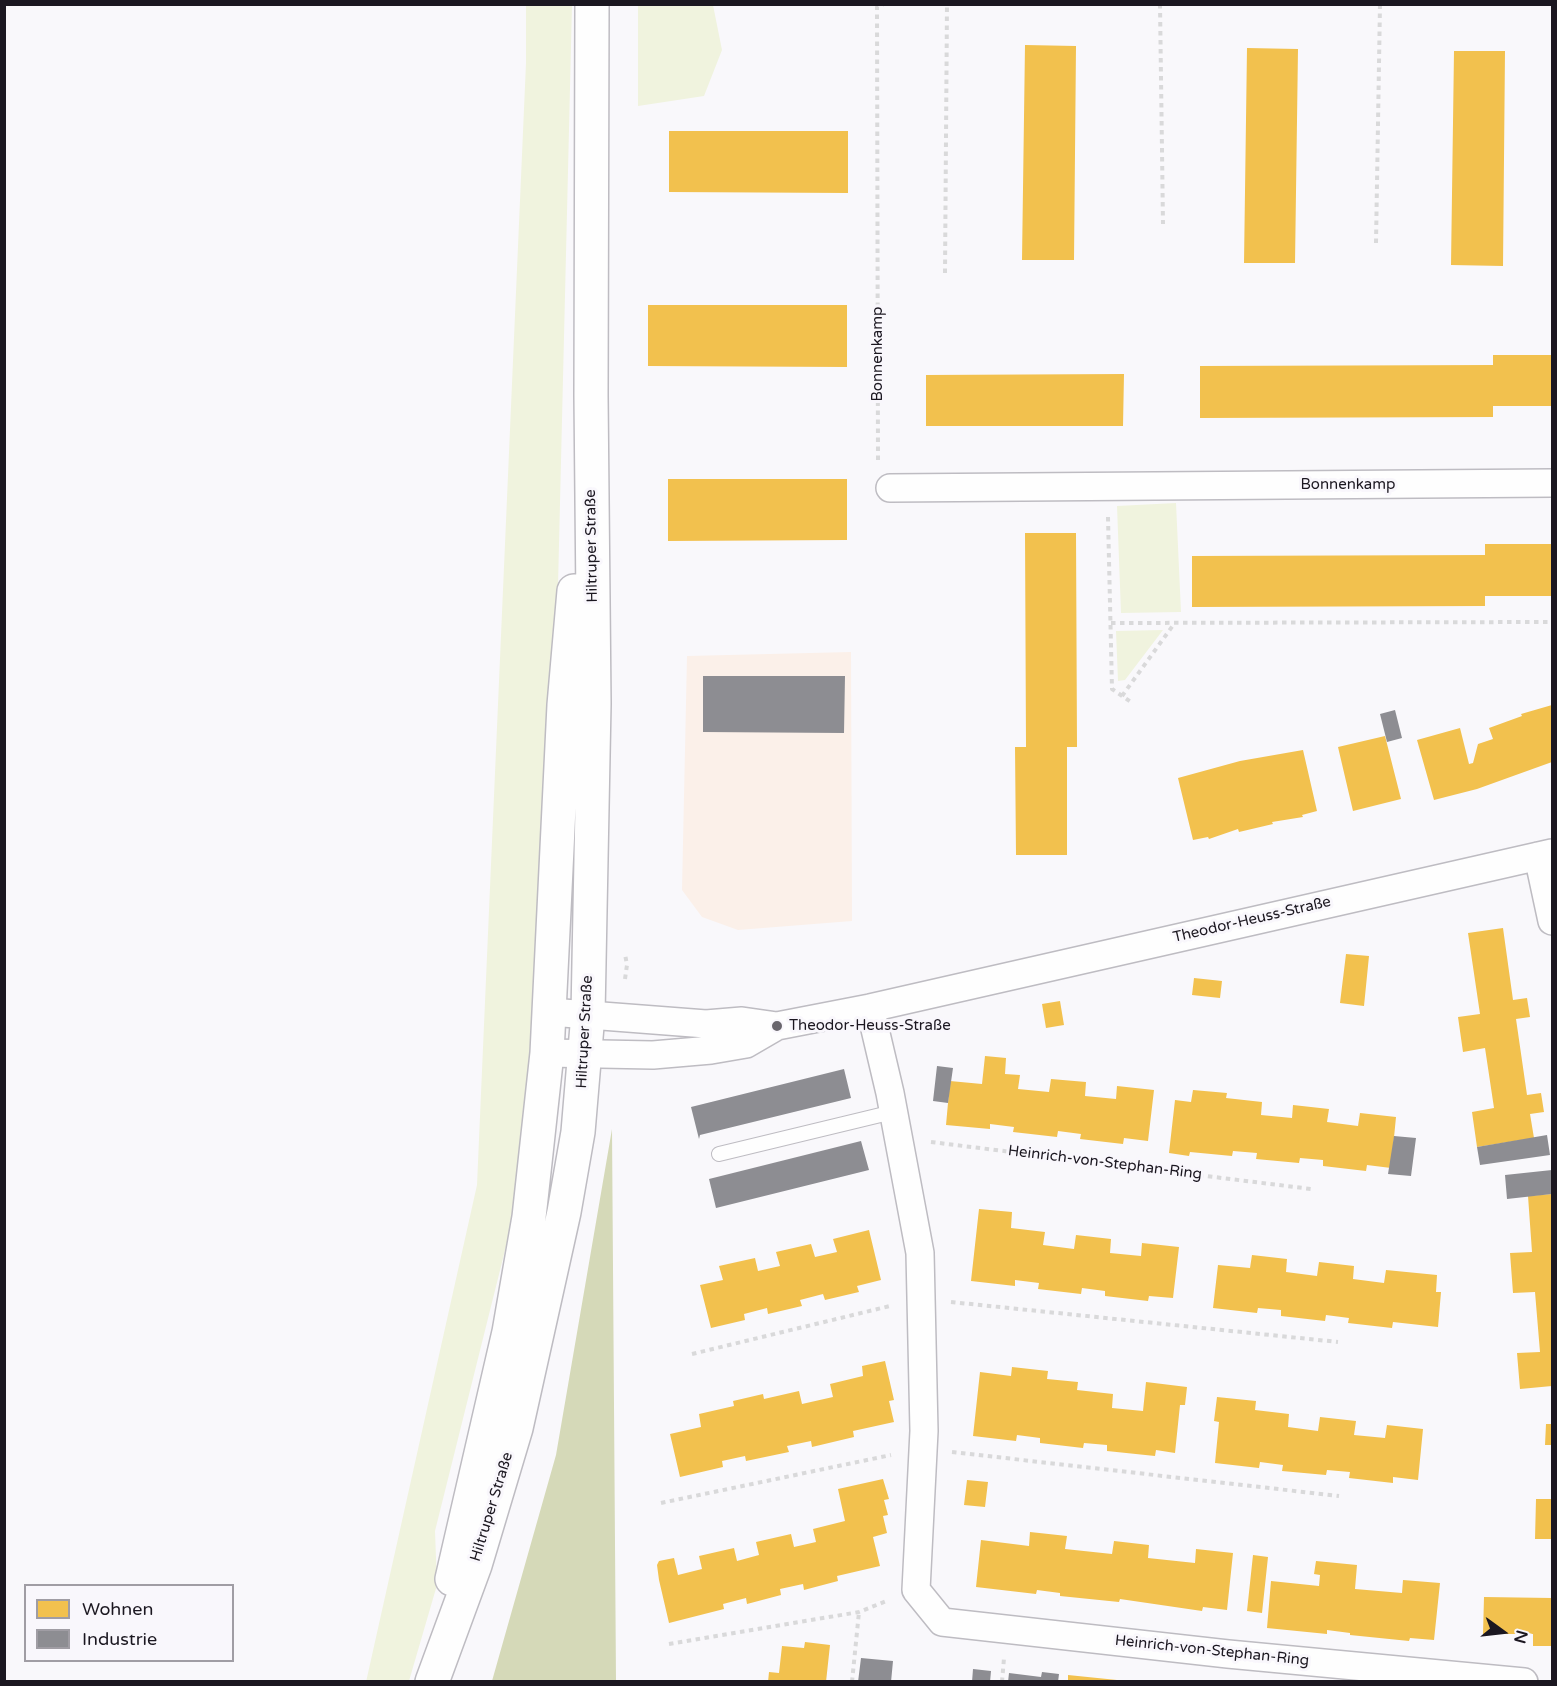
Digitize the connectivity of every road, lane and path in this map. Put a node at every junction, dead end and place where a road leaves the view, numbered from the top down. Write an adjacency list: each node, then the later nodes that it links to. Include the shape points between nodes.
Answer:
1 (592, 4): 10 (street, Hiltruper Straße)
2 (885, 4): 6 (path, Bonnenkamp)
3 (947, 4): 9 (path)
4 (1160, 4): 7 (path)
5 (1380, 4): 8 (path)
6 (877, 6): 13 (path, Bonnenkamp, via 878,465)
7 (1163, 224)
8 (1376, 243)
9 (945, 273)
10 (591, 395): 22 (street, Hiltruper Straße, via 564,705); 23 (street, Hiltruper Straße, via 594,704)
11 (1552, 483): 12 (street, Bonnenkamp)
12 (1107, 487): 13 (street, Bonnenkamp); 15 (path)
13 (890, 488)
14 (1552, 622): 16 (path)
15 (1111, 623): 16 (path); 17 (path, via 1112,689)
16 (1174, 623): 17 (path)
17 (1122, 696): 18 (path)
18 (1131, 702)
19 (1545, 854): 20 (street); 21 (street, Theodor-Heuss-Straße)
20 (1552, 921)
21 (870, 1008): 24 (street, Theodor-Heuss-Straße); 27 (street)
22 (550, 1012): 23 (street, Theodor-Heuss-Straße); 25 (street, Hiltruper Straße)
23 (588, 1014): 24 (street, Theodor-Heuss-Straße); 26 (street, Hiltruper Straße)
24 (777, 1026): 26 (street, Theodor-Heuss-Straße, via 746,1044 711,1050)
25 (547, 1053): 26 (street, Theodor-Heuss-Straße); 39 (street, Hiltruper Straße, via 529,1217 515,1297 454,1560)
26 (585, 1055): 39 (street, Hiltruper Straße, via 578,1131 564,1212 516,1428 476,1565)
27 (896, 1125): 28 (lane); 29 (path, Heinrich-von-Stephan-Ring); 30 (street, via 920,1253)
28 (719, 1154)
29 (1311, 1189)
30 (921, 1299): 31 (path); 32 (path); 33 (street)
31 (1338, 1342)
32 (692, 1354)
33 (922, 1449): 34 (path); 35 (path); 36 (street)
34 (1339, 1496)
35 (661, 1503)
36 (916, 1590): 37 (path); 42 (street, Heinrich-von-Stephan-Ring, via 942,1622)
37 (859, 1612): 38 (path); 41 (path)
38 (669, 1644)
39 (442, 1649): 40 (street, Hiltruper Straße)
40 (432, 1682)
41 (852, 1682)
42 (1524, 1682)

